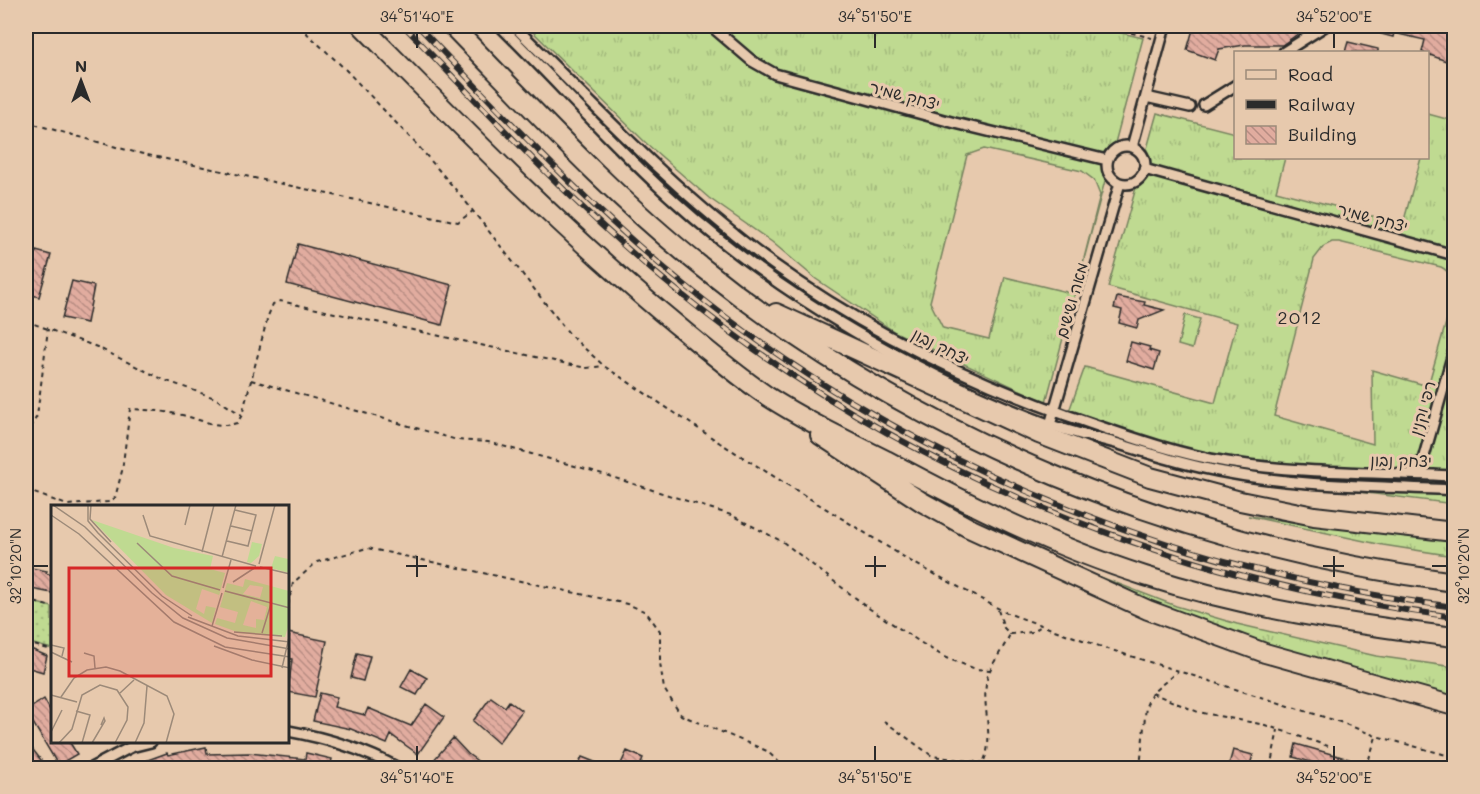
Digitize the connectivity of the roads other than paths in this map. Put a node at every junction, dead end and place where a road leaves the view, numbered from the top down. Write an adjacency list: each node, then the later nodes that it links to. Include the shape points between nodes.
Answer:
1 (362, 26): 20 (highway, via 532,198 623,280)
2 (452, 26): 18 (highway, via 605,181)
3 (500, 26): 22 (street, יצחק נבון, via 672,199 742,256 818,308 916,364)
4 (514, 26): 21 (street, יצחק נבון, via 643,154 772,263 828,302 928,357 1013,396)
5 (711, 26): 14 (street, יצחק שמיר, via 752,61 775,74)
6 (1165, 26): 10 (street)
7 (1325, 26): 8 (street)
8 (1286, 51)
9 (1234, 86): 11 (street)
10 (1146, 97): 12 (street); 13 (street)
11 (1204, 105)
12 (1190, 107)
13 (1132, 147): 14 (street, via 1116,149); 15 (street, via 1144,158)
14 (1107, 160): 16 (street, via 1108,172)
15 (1144, 169): 16 (street, via 1136,181); 17 (street, יצחק שמיר)
16 (1120, 183): 21 (street, מאה ושישים)
17 (1455, 255)
18 (739, 296): 26 (highway, via 1039,434 1150,477 1314,516); 27 (highway, via 835,363 888,394 1058,478 1218,533)
19 (1455, 350): 23 (street, רפי וקנין)
20 (768, 396): 28 (highway, via 988,514 1143,576 1303,615); 29 (highway, via 837,449 922,502 1086,582 1218,637)
21 (1055, 410): 22 (street, מאה ושישים); 23 (street, יצחק נבון, via 1133,438 1226,461 1339,473)
22 (1050, 425): 25 (street, יצחק נבון, via 1230,474 1348,487)
23 (1419, 474): 24 (street, יצחק נבון)
24 (1455, 476)
25 (1455, 490)
26 (1455, 532)
27 (1455, 582)
28 (1455, 638)
29 (1455, 706)
30 (290, 731): 33 (street, via 327,738 375,755)
31 (144, 743): 32 (street)
32 (92, 768)
33 (398, 768)

